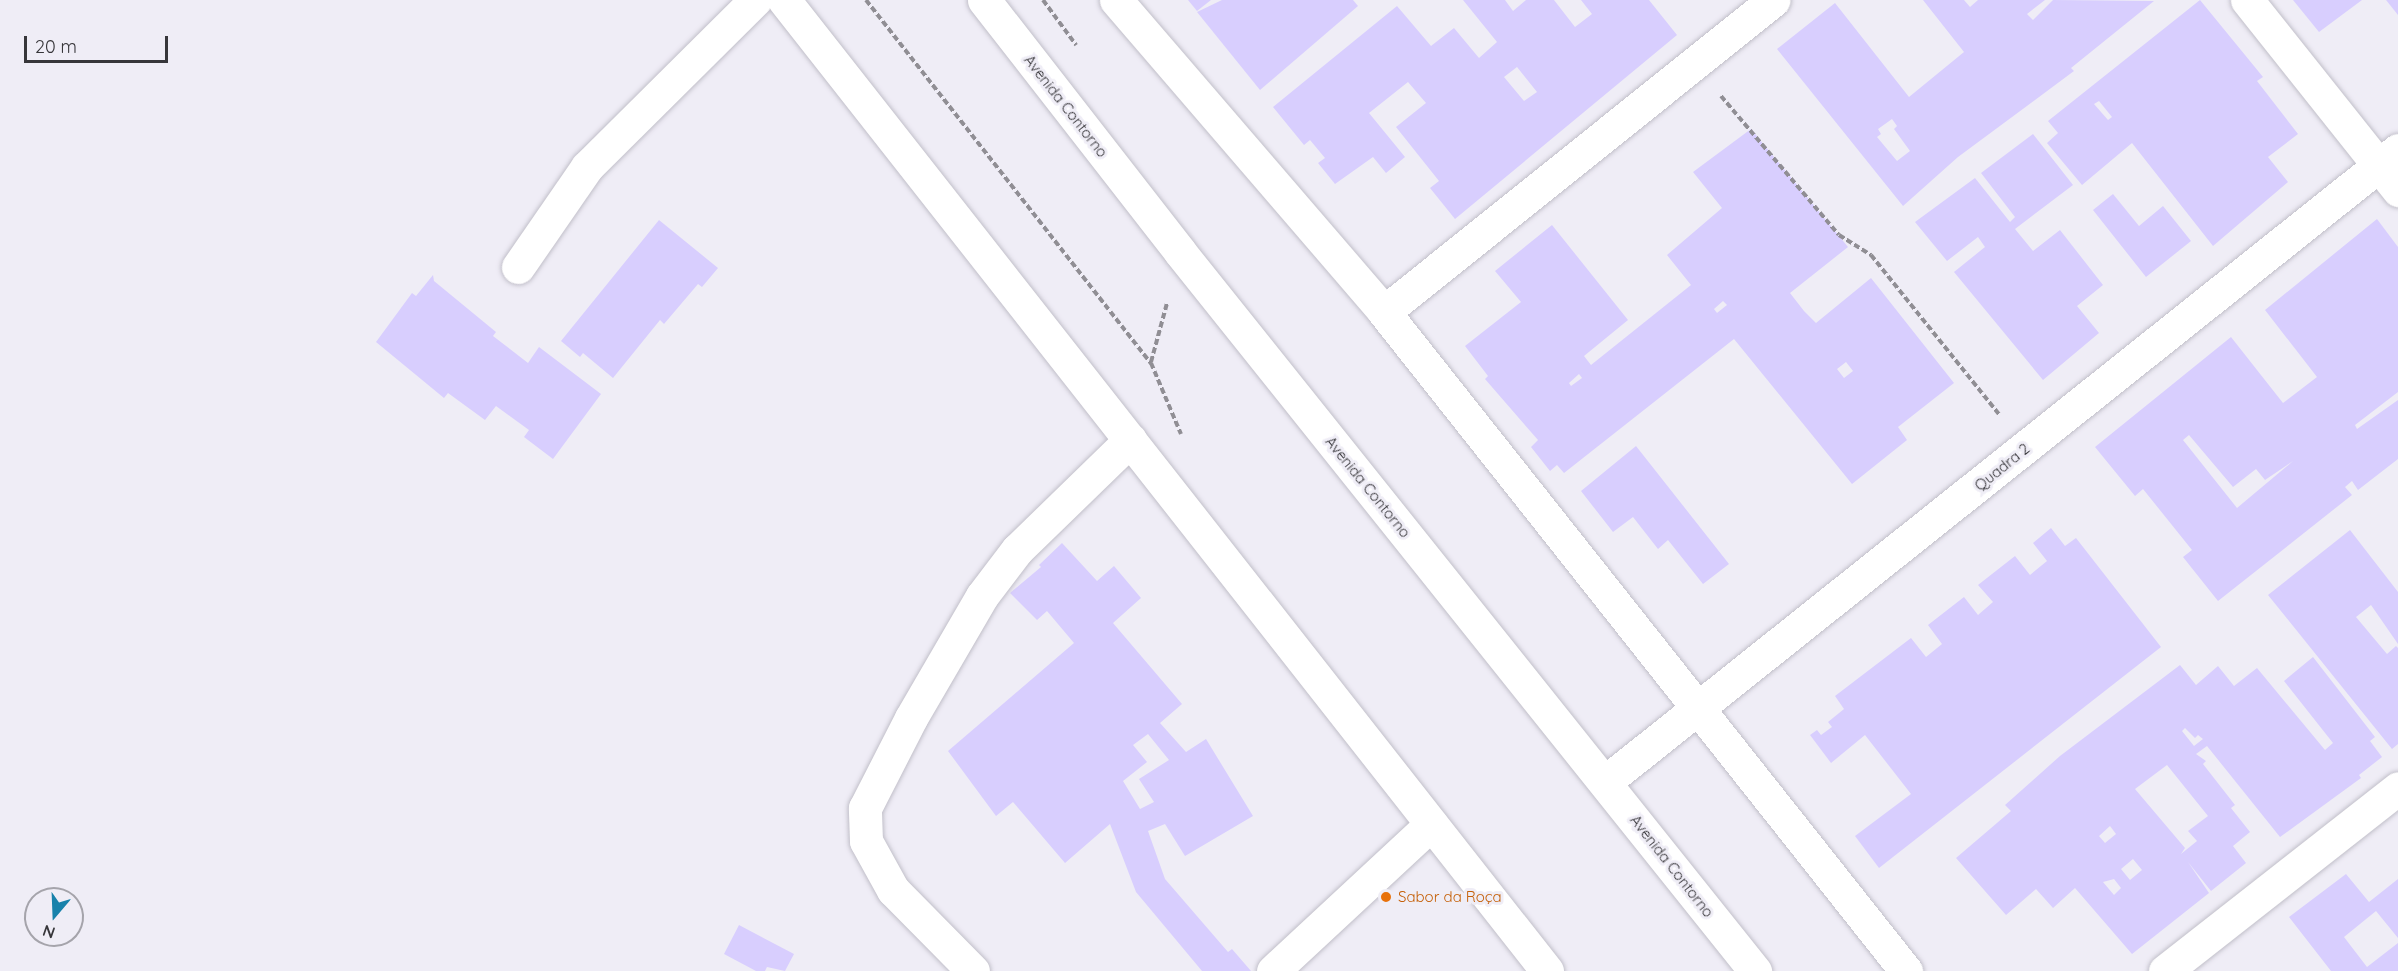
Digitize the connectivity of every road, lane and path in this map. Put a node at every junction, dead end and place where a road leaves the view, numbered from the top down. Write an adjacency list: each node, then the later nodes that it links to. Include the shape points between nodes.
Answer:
1 (755, 0): 10 (street, via 587,167)
2 (784, 0): 13 (street)
3 (866, 0): 12 (path)
4 (984, 0): 16 (street, Avenida Contorno, via 1180,252)
5 (1116, 0): 11 (street)
6 (1773, 0): 8 (street)
7 (2247, 0): 9 (street)
8 (1693, 63): 11 (street); 14 (path, via 1839,235 1871,255)
9 (2392, 169): 14 (street, Quadra 2)
10 (518, 267)
11 (1384, 312): 15 (street)
12 (1151, 363)
13 (1130, 440): 18 (street); 20 (street, via 1017,550 982,596 911,718 865,808 866,840 892,890)
14 (2026, 448): 15 (street, Quadra 2)
15 (1701, 708): 16 (street, Quadra 2); 23 (street)
16 (1605, 782): 22 (street, Avenida Contorno)
17 (2398, 788): 24 (street)
18 (1431, 824): 19 (street); 21 (street)
19 (1537, 967)
20 (973, 971)
21 (1273, 971)
22 (1755, 971)
23 (1906, 971)
24 (2165, 971)

